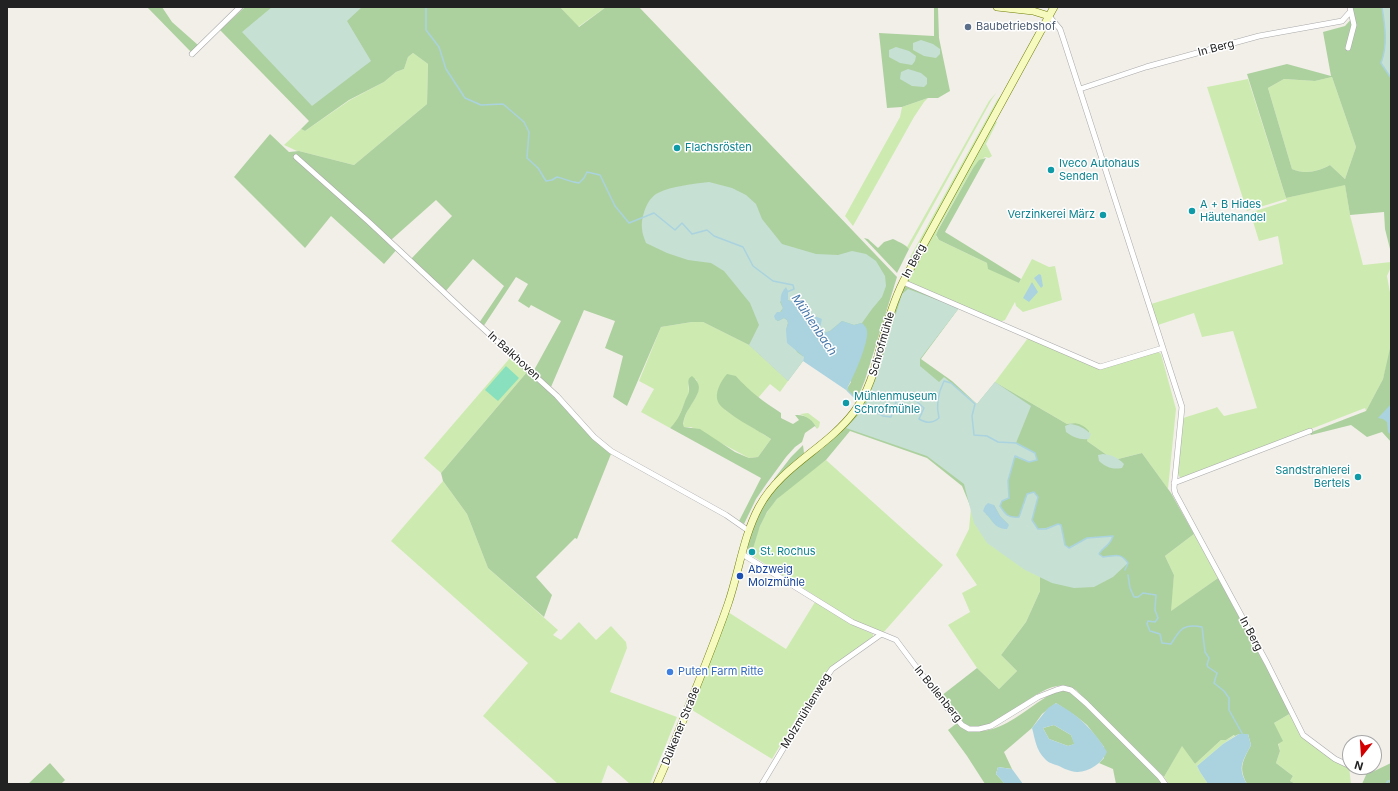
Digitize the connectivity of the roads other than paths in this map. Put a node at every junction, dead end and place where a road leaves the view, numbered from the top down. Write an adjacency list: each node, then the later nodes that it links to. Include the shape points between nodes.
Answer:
1 (240, 7): 7 (street)
2 (997, 7): 5 (main road, via 1033,10)
3 (1054, 7): 5 (main road, In Berg)
4 (1350, 9): 6 (street, via 1354,26); 8 (street, In Berg, via 1342,22 1259,36 1146,67)
5 (1049, 16): 8 (street, In Berg, via 1060,29); 10 (main road, In Berg)
6 (1348, 48)
7 (192, 54)
8 (1080, 90): 11 (street, In Berg)
9 (296, 157): 14 (street, In Balkhoven, via 557,396 594,437 612,451 726,515)
10 (903, 282): 11 (street, In Berg, via 1100,367); 14 (main road, Schrofmühle, via 887,325 872,379 856,410 843,426 776,482 759,507)
11 (1163, 348): 13 (street, In Berg, via 1182,407)
12 (1310, 431): 13 (street)
13 (1174, 483): 17 (street, In Berg, via 1175,493 1268,663 1303,735)
14 (749, 531): 15 (main road, Dülkener Straße)
15 (742, 554): 16 (street, In Bollenberg, via 852,622); 18 (main road, Dülkener Straße, via 728,604)
16 (880, 635): 19 (street, Molzmühlenweg, via 832,669); 20 (street, In Bollenberg, via 896,640 944,704 965,727 974,730 988,728 1038,697 1056,690 1068,689 1086,703)
17 (1342, 762)
18 (658, 784)
19 (762, 784)
20 (1165, 784)

